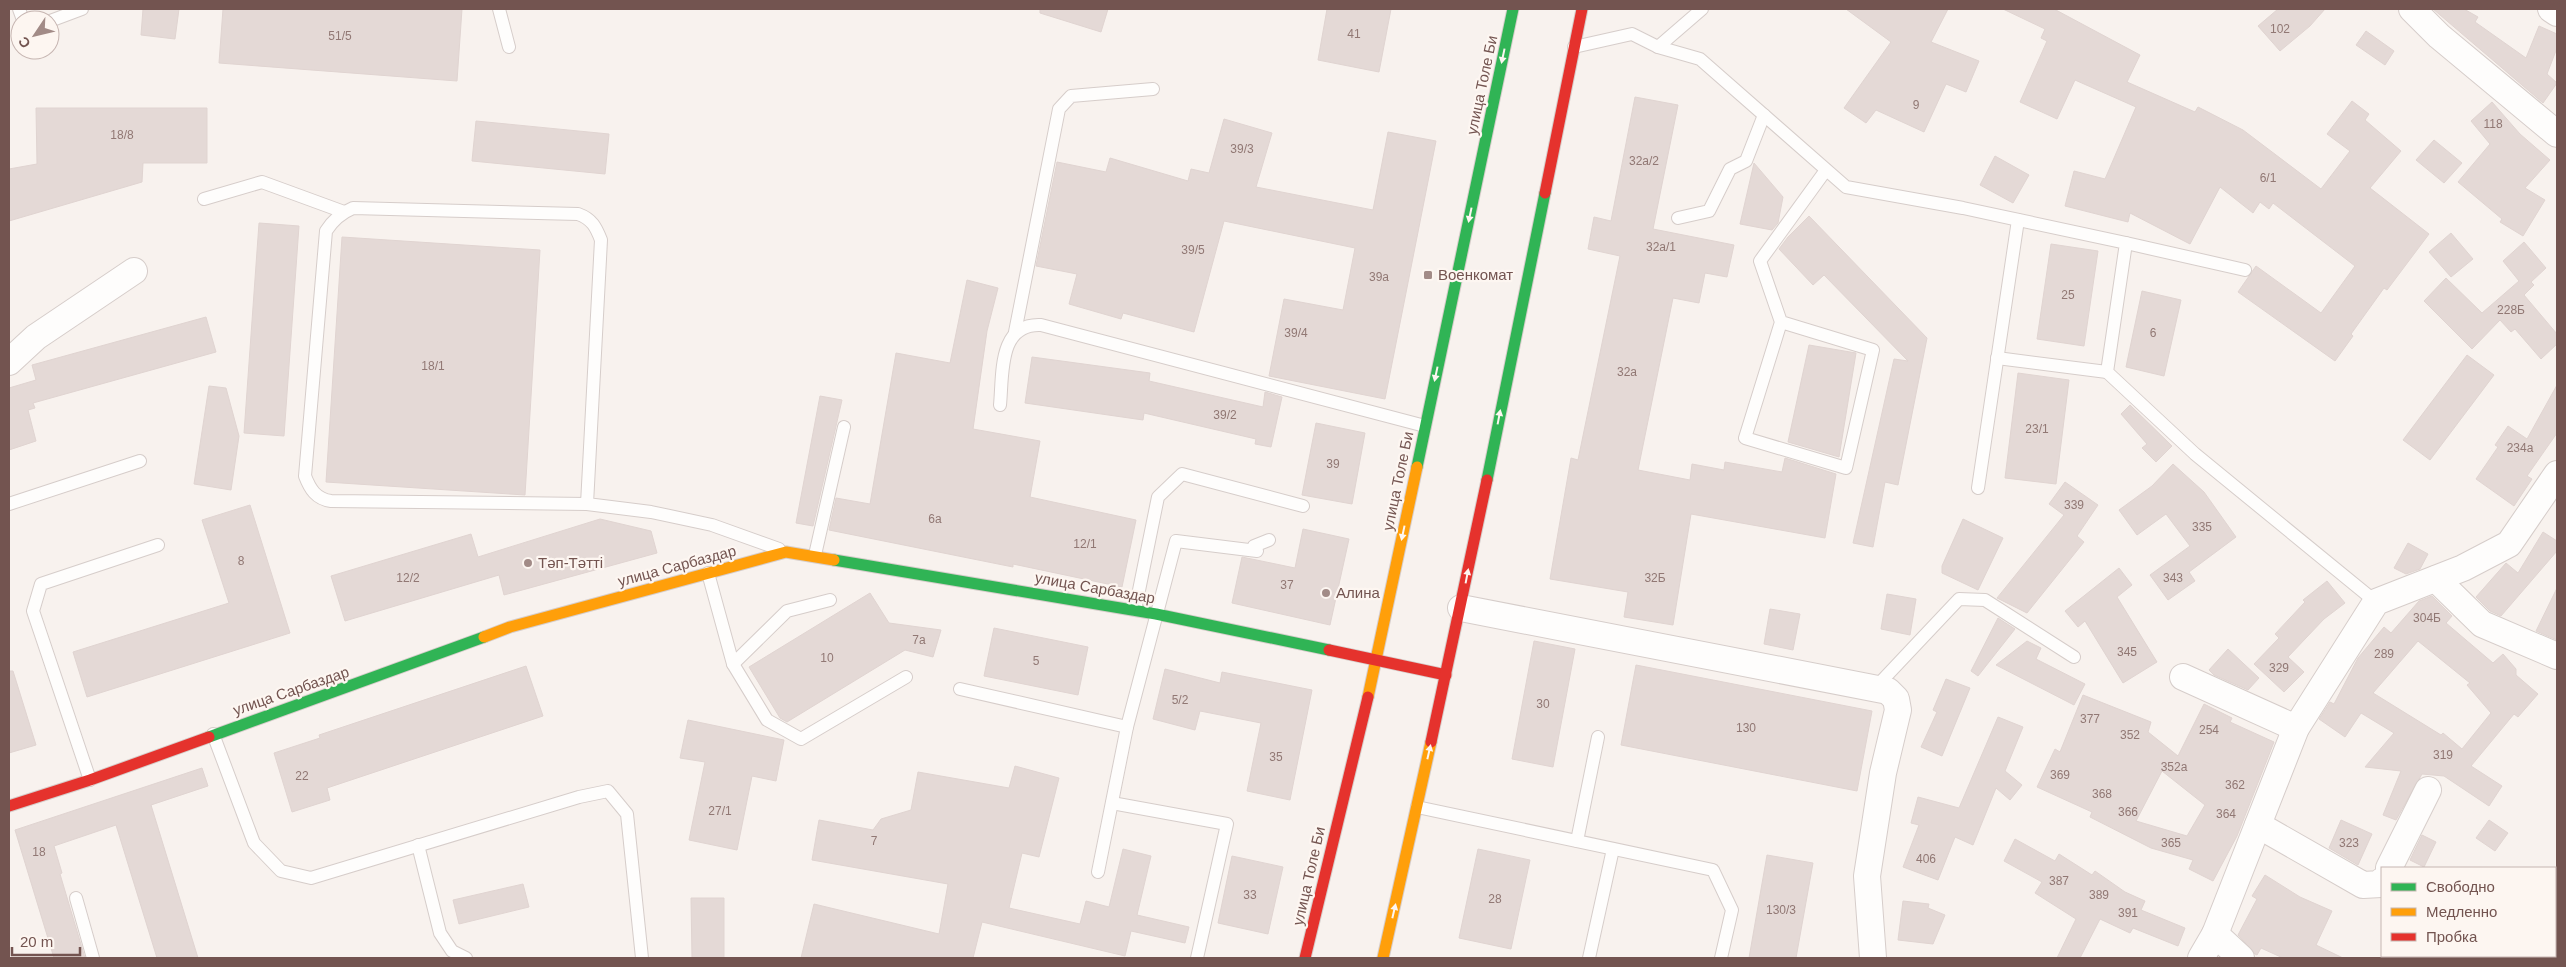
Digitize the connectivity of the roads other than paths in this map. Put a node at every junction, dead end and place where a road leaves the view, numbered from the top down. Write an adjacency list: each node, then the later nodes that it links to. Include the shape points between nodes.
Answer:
1 (82, 9): 9 (lane)
2 (499, 9): 10 (lane)
3 (1513, 9): 30 (main road, улица Толе Би, one-way to 30)
4 (1582, 9): 11 (main road)
5 (1702, 9): 12 (lane)
6 (2412, 9): 15 (street, via 2439,36)
7 (2551, 9): 8 (street)
8 (2557, 13)
9 (60, 17)
10 (509, 47)
11 (1574, 47): 12 (lane, via 1632,34); 46 (main road, one-way to 11)
12 (1658, 47): 14 (lane, via 1700,59)
13 (1153, 89): 25 (lane, via 1072,96 1059,109)
14 (1764, 115): 16 (lane); 19 (lane, via 1746,162 1730,169 1709,211)
15 (2557, 134)
16 (1826, 170): 20 (lane, via 1846,187); 24 (lane, via 1760,261)
17 (204, 199): 18 (lane, via 262,182)
18 (344, 212): 36 (lane, via 353,208 578,214 588,218 596,227 601,240); 36 (lane, via 326,231 305,476 314,494 331,501)
19 (1678, 218)
20 (2018, 220): 21 (lane); 26 (lane)
21 (2126, 243): 22 (lane); 28 (lane)
22 (2245, 270)
23 (134, 271): 27 (street, via 36,337)
24 (1781, 322): 24 (lane, via 1745,438 1846,468 1873,350)
25 (1015, 332): 29 (lane, via 1007,346); 30 (lane, via 1029,325 1041,325)
26 (1997, 358): 28 (lane); 34 (lane)
27 (9, 362)
28 (2107, 372): 45 (lane, via 2195,454)
29 (1000, 405)
30 (1425, 426): 51 (main road, улица Толе Би, one-way to 51)
31 (844, 427): 41 (lane)
32 (140, 461): 35 (lane)
33 (2557, 474): 43 (street, via 2510,544)
34 (1978, 488)
35 (9, 504)
36 (587, 504): 40 (lane, via 651,512 712,525)
37 (1303, 506): 47 (lane, via 1182,474 1158,497)
38 (1269, 540): 48 (lane, via 1254,546 1257,551 1176,541)
39 (158, 546): 62 (lane, via 41,584 33,611)
40 (786, 552): 41 (main road, улица Сарбаздар); 42 (main road, улица Сарбаздар)
41 (815, 555): 47 (main road, улица Сарбаздар)
42 (708, 573): 52 (lane); 60 (main road, улица Сарбаздар, via 510,627 362,683)
43 (2436, 579): 45 (street); 49 (street, via 2482,624)
44 (830, 600): 52 (lane, via 787,611)
45 (2376, 602): 59 (street)
46 (1461, 608): 53 (main road); 56 (street)
47 (1135, 610): 48 (main road, улица Сарбаздар)
48 (1156, 614): 51 (main road, улица Сарбаздар); 58 (lane)
49 (2557, 656)
50 (2074, 657): 56 (lane, via 1985,600 1958,599)
51 (1376, 662): 53 (main road, улица Сарбаздар); 80 (main road, улица Толе Би)
52 (733, 664): 54 (lane, via 768,720 801,739)
53 (1446, 675): 66 (main road, one-way to 53)
54 (906, 677)
55 (2183, 677): 59 (street)
56 (1875, 688): 84 (street, via 1888,691 1896,699 1898,710 1883,773 1866,876)
57 (960, 689): 58 (lane)
58 (1127, 727): 64 (lane)
59 (2296, 728): 67 (street)
60 (213, 734): 62 (main road, улица Сарбаздар); 69 (lane, via 254,843 281,871 311,878)
61 (1598, 738): 68 (lane)
62 (90, 780): 65 (main road, улица Сарбаздар)
63 (2428, 790): 71 (street)
64 (1112, 803): 72 (lane); 79 (lane, via 1227,824)
65 (9, 806)
66 (1417, 807): 68 (lane); 81 (main road, one-way to 66)
67 (2258, 825): 73 (street, via 2363,886); 75 (street)
68 (1577, 841): 70 (lane)
69 (418, 845): 77 (lane, via 440,933 452,950); 78 (lane, via 608,791 627,814)
70 (1613, 849): 82 (lane); 83 (lane, via 1713,870 1732,910)
71 (2390, 867)
72 (1098, 872)
73 (2381, 884)
74 (76, 898): 76 (lane)
75 (2215, 934): 85 (street); 86 (street)
76 (93, 958)
77 (466, 958)
78 (642, 958)
79 (1197, 958)
80 (1305, 958)
81 (1383, 958)
82 (1589, 958)
83 (1720, 958)
84 (1873, 958)
85 (2201, 958)
86 (2241, 958)

